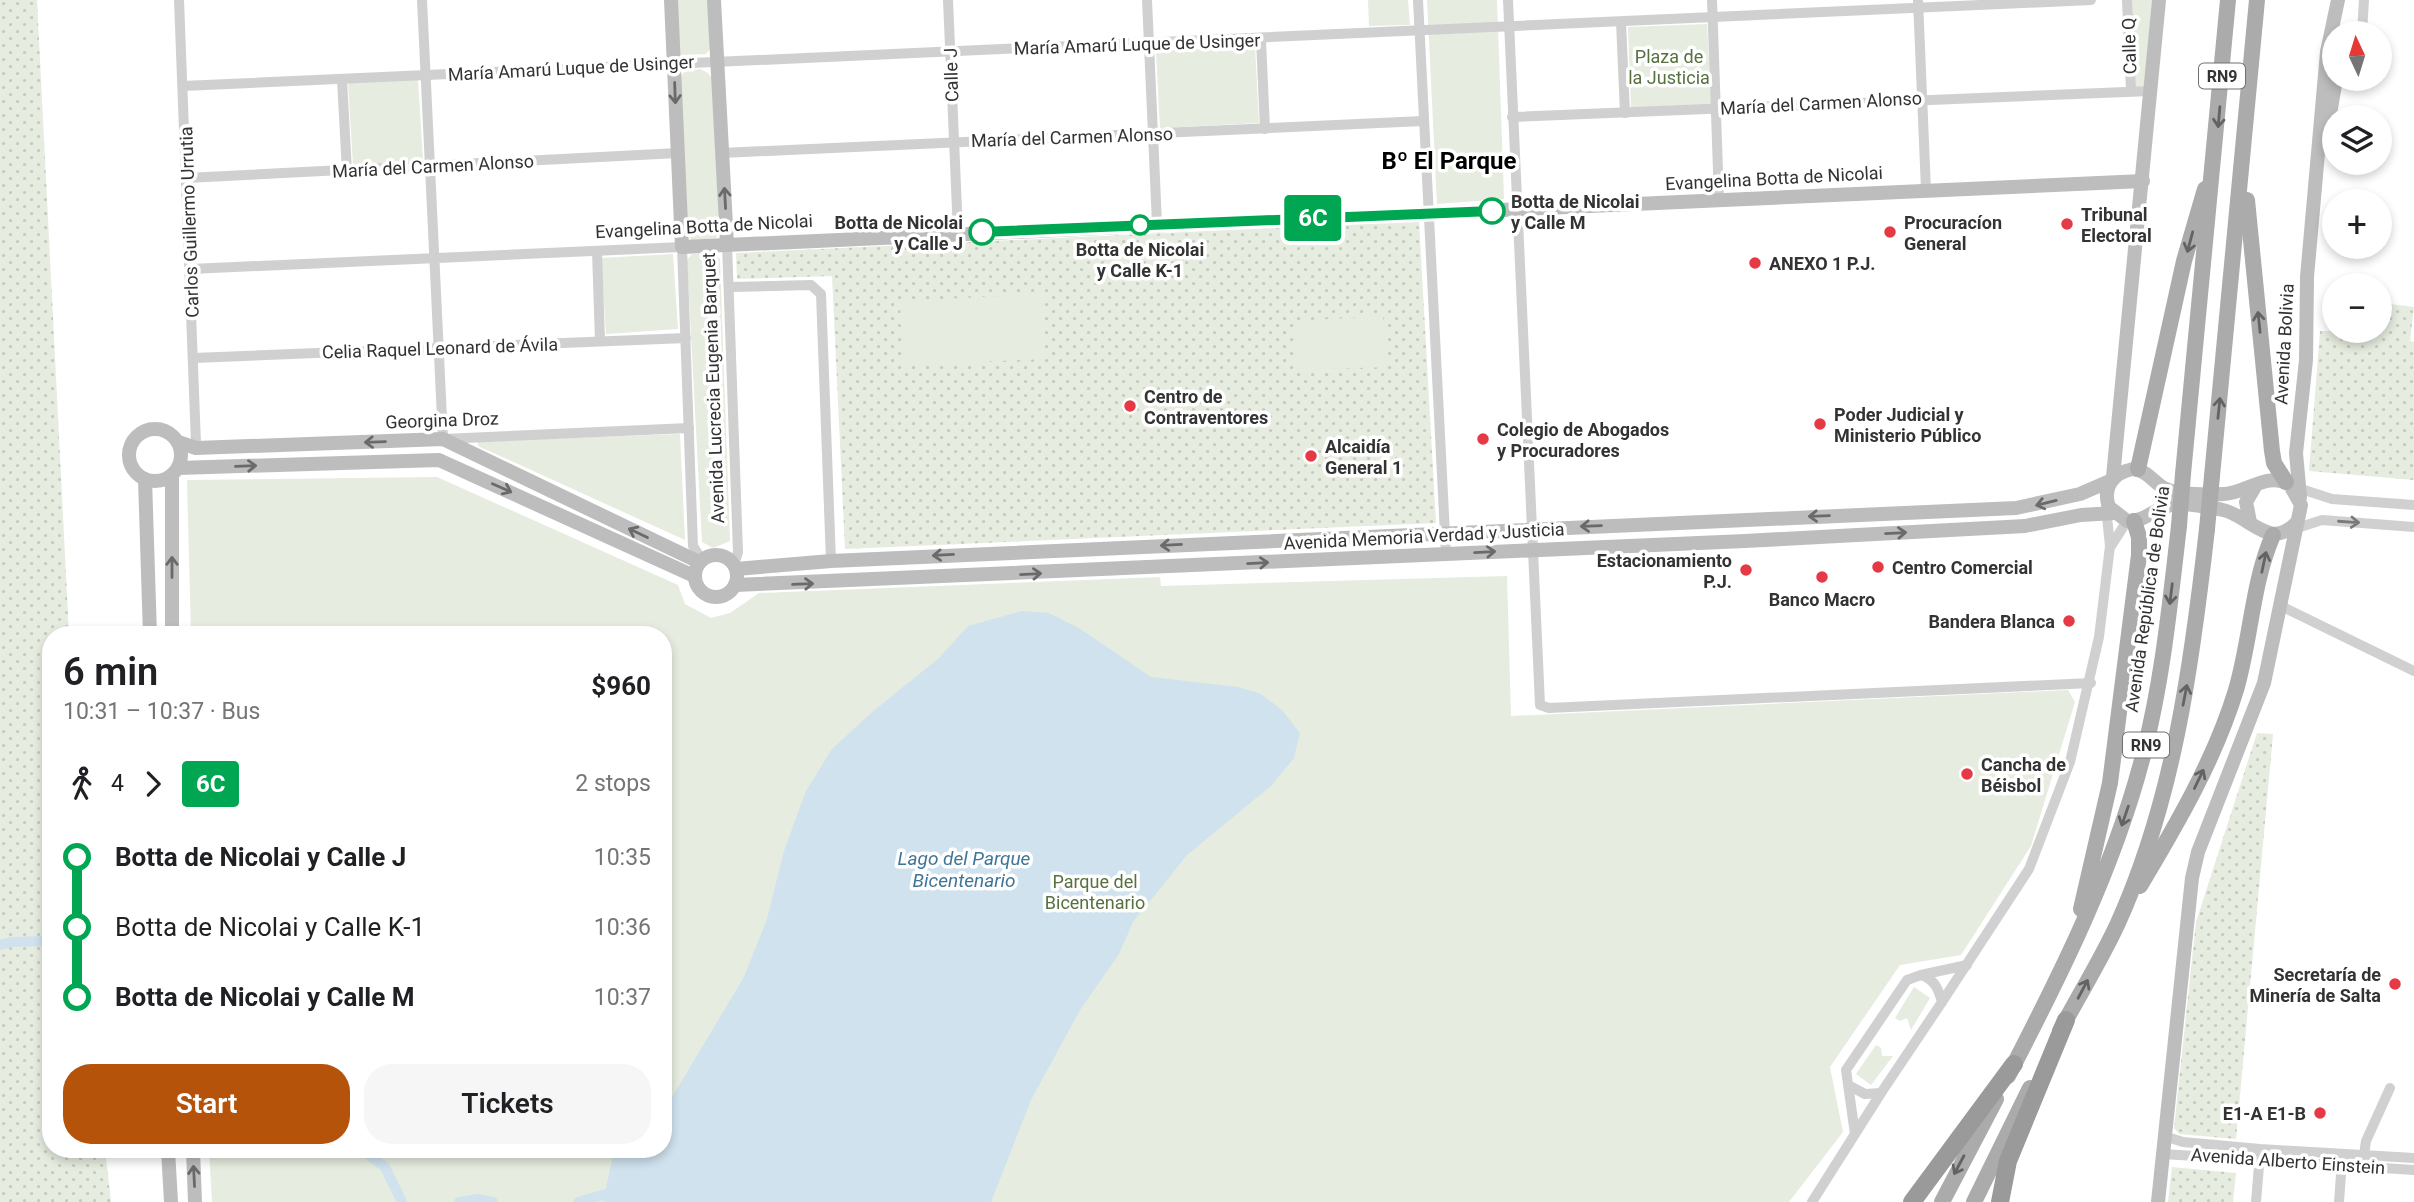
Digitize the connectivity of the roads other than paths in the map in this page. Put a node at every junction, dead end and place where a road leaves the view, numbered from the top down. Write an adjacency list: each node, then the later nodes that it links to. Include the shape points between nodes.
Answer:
1 (179, 0): 34 (street, Carlos Guillermo Urrutia)
2 (422, 0): 32 (street)
3 (671, 0): 30 (street, Avenida Lucrecia Eugenia Barquet)
4 (715, 0): 29 (street, Avenida Lucrecia Eugenia Barquet)
5 (948, 0): 28 (street, Calle J)
6 (1147, 0): 27 (street)
7 (1418, 0): 25 (street)
8 (1508, 0): 24 (street)
9 (1712, 0): 20 (street)
10 (2091, 0): 18 (street, María Amarú Luque de Usinger)
11 (2127, 0): 35 (street, Calle Q)
12 (2159, 0): 36 (street)
13 (2226, 0): 49 (main road, Avenida República de Bolivia / RN9, one-way to 49)
14 (2257, 0): 31 (main road, RN9)
15 (2265, 0): 31 (main road)
16 (2340, 0): 21 (street, Avenida Bolivia); 55 (street, Avenida Bolivia, via 2328,44)
17 (2364, 0): 22 (street)
18 (2014, 2): 19 (street, María Amarú Luque de Usinger)
19 (1918, 4): 20 (street, María Amarú Luque de Usinger); 38 (street)
20 (1713, 17): 23 (street, María Amarú Luque de Usinger); 39 (street)
21 (2340, 21)
22 (2363, 21)
23 (1621, 22): 24 (street, María Amarú Luque de Usinger); 40 (street)
24 (1509, 26): 25 (street, María Amarú Luque de Usinger); 41 (street)
25 (1419, 32): 26 (street, María Amarú Luque de Usinger); 42 (street)
26 (1261, 40): 27 (street, María Amarú Luque de Usinger); 43 (street)
27 (1149, 43): 28 (street, María Amarú Luque de Usinger); 44 (street)
28 (950, 51): 29 (street, María Amarú Luque de Usinger); 45 (street, Calle J)
29 (717, 61): 30 (street, María Amarú Luque de Usinger); 48 (street, Avenida Lucrecia Eugenia Barquet)
30 (674, 63): 32 (street, María Amarú Luque de Usinger); 47 (street, Avenida Lucrecia Eugenia Barquet, one-way to 47)
31 (2251, 70): 46 (main road, RN9)
32 (426, 75): 33 (street, María Amarú Luque de Usinger); 50 (street)
33 (342, 80): 34 (street, María Amarú Luque de Usinger); 51 (street)
34 (183, 86): 52 (street, Carlos Guillermo Urrutia)
35 (2131, 91): 36 (street, María del Carmen Alonso); 38 (street, María del Carmen Alonso)
36 (2151, 91): 53 (street)
37 (2335, 91): 55 (street, Avenida Bolivia)
38 (1922, 98): 39 (street, María del Carmen Alonso); 54 (street)
39 (1716, 108): 40 (street, María del Carmen Alonso); 56 (street)
40 (1625, 113): 41 (street, María del Carmen Alonso)
41 (1512, 117): 57 (street)
42 (1423, 121): 43 (street, María del Carmen Alonso); 58 (street)
43 (1265, 129): 44 (street, María del Carmen Alonso)
44 (1153, 134): 45 (street, María del Carmen Alonso); 59 (street)
45 (954, 142): 48 (street, María del Carmen Alonso); 60 (street, Calle J)
46 (2244, 152): 83 (main road, one-way to 46, via 2272,451); 105 (main road, RN9, one-way to 46, bridge, via 2151,835 2172,758 2193,647)
47 (678, 153): 50 (street, María del Carmen Alonso); 62 (street, Avenida Lucrecia Eugenia Barquet)
48 (722, 153): 61 (street, Avenida Lucrecia Eugenia Barquet, one-way to 48)
49 (2216, 153): 77 (main road, one-way to 77, via 2184,261); 106 (main road, Avenida República de Bolivia / RN9, one-way to 106, bridge, via 2179,526 2145,750 2113,851)
50 (430, 167): 51 (street, María del Carmen Alonso); 64 (street)
51 (347, 171): 52 (street, María del Carmen Alonso)
52 (187, 178): 65 (street, Carlos Guillermo Urrutia)
53 (2143, 181): 54 (street, Evangelina Botta de Nicolai); 72 (street)
54 (1926, 190): 56 (street, Evangelina Botta de Nicolai)
55 (2315, 191): 76 (street, Avenida Bolivia)
56 (1719, 199): 57 (street, Evangelina Botta de Nicolai)
57 (1516, 210): 58 (street, Evangelina Botta de Nicolai); 90 (street)
58 (1427, 215): 59 (street, Evangelina Botta de Nicolai); 92 (street)
59 (1157, 224): 60 (street, Evangelina Botta de Nicolai)
60 (958, 233): 61 (street, Evangelina Botta de Nicolai)
61 (727, 244): 62 (street, Evangelina Botta de Nicolai); 66 (street, Avenida Lucrecia Eugenia Barquet)
62 (682, 247): 63 (street, Evangelina Botta de Nicolai); 67 (street, Avenida Lucrecia Eugenia Barquet)
63 (597, 251): 64 (street, Evangelina Botta de Nicolai); 68 (street)
64 (435, 257): 65 (street, Evangelina Botta de Nicolai); 69 (street)
65 (191, 269): 70 (street, Carlos Guillermo Urrutia)
66 (730, 287): 96 (street, via 811,285 821,294); 98 (street, Avenida Lucrecia Eugenia Barquet)
67 (686, 338): 68 (street, Celia Raquel Leonard de Ávila); 71 (street, Avenida Lucrecia Eugenia Barquet)
68 (600, 341): 69 (street, Celia Raquel Leonard de Ávila)
69 (439, 348): 70 (street, Celia Raquel Leonard de Ávila); 73 (street)
70 (194, 358): 75 (street, Carlos Guillermo Urrutia)
71 (690, 428): 73 (street, Georgina Droz); 97 (street, Avenida Lucrecia Eugenia Barquet, via 693,546)
72 (2119, 431): 77 (street, via 2122,453); 80 (street)
73 (443, 439): 75 (street, Georgina Droz, one-way to 75); 97 (street, Avenida Memoria Verdad y Justicia, one-way to 73)
74 (178, 442): 75 (street, Georgina Droz); 78 (street, via 182,455); 79 (street, via 165,430 156,429 133,441 129,458)
75 (196, 446)
76 (2296, 453): 83 (street); 83 (street, Avenida Bolivia)
77 (2135, 469): 80 (street); 81 (street)
78 (175, 472): 79 (street, via 164,480); 97 (street, Avenida Memoria Verdad y Justicia, one-way to 97, via 439,460); 102 (street, one-way to 78)
79 (145, 479): 101 (street)
80 (2112, 479): 85 (street); 90 (street, Avenida Memoria Verdad y Justicia, one-way to 90, via 2080,494 2016,508)
81 (2155, 482): 82 (street, via 2173,490 2223,494); 86 (street, via 2159,498)
82 (2256, 485): 83 (street); 88 (street, via 2246,502)
83 (2289, 485): 84 (street, via 2333,499); 91 (street, via 2301,511)
84 (2414, 505)
85 (2109, 508): 87 (street); 93 (street); 94 (street, Avenida Memoria Verdad y Justicia, one-way to 85, via 2025,526)
86 (2151, 513): 87 (street); 88 (street, via 2175,505 2224,510)
87 (2130, 521): 93 (street); 106 (main road, via 2139,537 2139,555 2110,783)
88 (2250, 522): 91 (street, via 2264,533)
89 (2414, 527): 91 (street, one-way to 89, via 2322,520)
90 (1533, 528): 92 (street, Avenida Memoria Verdad y Justicia); 94 (street)
91 (2286, 530): 100 (street); 105 (main road, one-way to 91, via 2173,832 2227,717 2265,554)
92 (1444, 532): 95 (street); 96 (street, Avenida Memoria Verdad y Justicia, one-way to 96)
93 (2110, 546): 104 (street)
94 (1534, 549): 95 (street, Avenida Memoria Verdad y Justicia, one-way to 94); 104 (street, via 1539,695 1540,705 1549,708)
95 (1446, 554): 99 (street, Avenida Memoria Verdad y Justicia, one-way to 95)
96 (831, 561): 98 (street, Avenida Memoria Verdad y Justicia)
97 (698, 566): 98 (street, Avenida Memoria Verdad y Justicia, via 719,555); 99 (street, Avenida Memoria Verdad y Justicia, via 699,589 711,597 725,595)
98 (735, 567): 99 (street)
99 (735, 585)
100 (2281, 606): 103 (street); 116 (street, via 2264,683 2192,878)
101 (150, 626)
102 (172, 626)
103 (2414, 671)
104 (2091, 683): 107 (street, via 2070,762 2036,855)
105 (2118, 924): 110 (main road, RN9, one-way to 105)
106 (2069, 952): 111 (main road, Avenida República de Bolivia / RN9)
107 (1967, 965): 108 (street); 109 (street)
108 (1921, 975): 109 (street, via 1935,983); 112 (street, via 1907,980 1868,1036 1846,1070)
109 (1942, 1002): 114 (street)
110 (2066, 1020): 130 (main road, RN9); 131 (highway, via 2008,1161)
111 (2014, 1064): 128 (highway); 129 (main road, Avenida República de Bolivia / RN9, one-way to 129)
112 (1848, 1085): 114 (street, via 1865,1094); 115 (street)
113 (2390, 1088): 119 (street)
114 (1881, 1093): 115 (street)
115 (1855, 1134): 127 (street)
116 (2164, 1136): 117 (street); 118 (street, Avenida Alberto Einstein)
117 (2162, 1154): 118 (street, Avenida Alberto Einstein); 132 (street)
118 (2260, 1154): 123 (street, Avenida Alberto Einstein); 133 (street)
119 (2364, 1155): 122 (street, Avenida Alberto Einstein); 123 (street, Avenida Alberto Einstein)
120 (168, 1158): 125 (street)
121 (193, 1158): 126 (street, one-way to 121)
122 (2414, 1158)
123 (2342, 1159): 124 (street, Avenida Alberto Einstein); 134 (street)
124 (2414, 1170)
125 (171, 1202)
126 (195, 1202)
127 (1812, 1202)
128 (1912, 1202)
129 (1942, 1202)
130 (1973, 1202)
131 (2000, 1202)
132 (2158, 1202)
133 (2256, 1202)
134 (2339, 1202)

